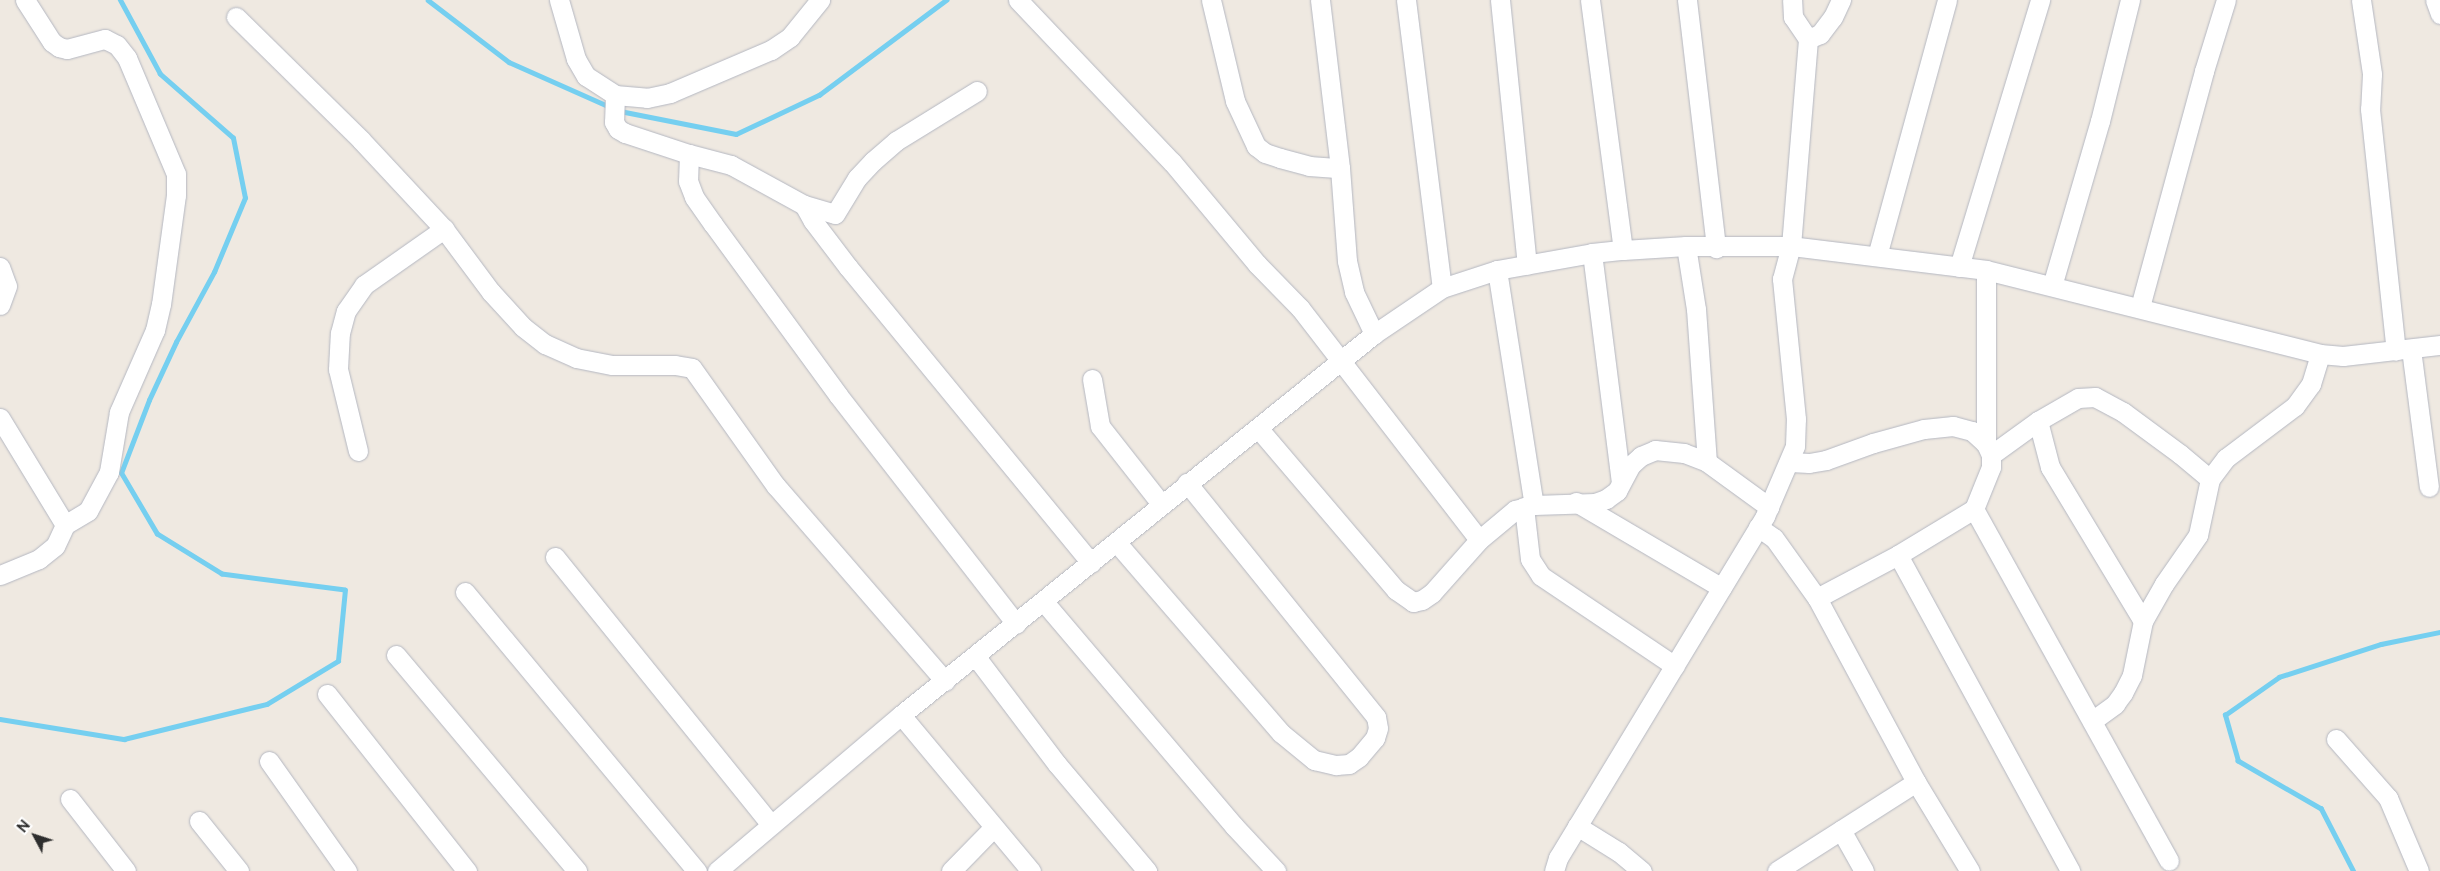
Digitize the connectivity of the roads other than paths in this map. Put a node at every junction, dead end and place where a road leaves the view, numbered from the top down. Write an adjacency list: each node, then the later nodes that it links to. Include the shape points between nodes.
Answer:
1 (25, 0): 65 (street, via 52,42 59,47 105,39 117,45 127,58 176,174 163,294 154,330 119,412 108,472 88,511)
2 (559, 0): 23 (street, via 576,59 586,76)
3 (820, 0): 23 (street, via 790,37 771,50 670,93 647,98)
4 (1018, 0): 47 (street, via 1172,162 1256,264 1300,308)
5 (1211, 0): 25 (street, via 1236,101 1256,146 1265,153 1309,166)
6 (1320, 0): 25 (street)
7 (1406, 0): 40 (street)
8 (1500, 0): 34 (street)
9 (1590, 0): 31 (street)
10 (1687, 0): 30 (street)
11 (1792, 0): 21 (street, via 1793,17)
12 (1841, 0): 21 (street, via 1833,18 1820,34)
13 (1946, 0): 33 (street)
14 (2040, 0): 36 (street)
15 (2130, 0): 39 (street)
16 (2226, 0): 42 (street)
17 (2361, 0): 45 (street, via 2372,74 2370,109)
18 (2435, 0): 19 (street)
19 (2440, 14)
20 (236, 17): 27 (street, via 361,140)
21 (1808, 39): 29 (street)
22 (977, 91): 26 (street, via 896,141 857,178 835,214)
23 (615, 95): 24 (street, via 614,122 618,129)
24 (689, 154): 26 (street, via 731,165); 78 (street, via 688,181 694,197 838,395)
25 (1340, 168): 43 (street, via 1347,261 1354,292)
26 (804, 205): 71 (street, via 812,221 848,267)
27 (444, 229): 53 (street, via 364,285 346,310 340,333 338,369); 82 (street, via 491,292 523,327 545,344 576,358 612,365 692,368 776,486)
28 (1686, 246): 30 (street); 31 (street); 54 (street, via 1696,309)
29 (1791, 246): 30 (street); 33 (street); 55 (street, via 1782,279 1796,419 1795,446)
30 (1716, 248)
31 (1623, 250): 32 (street)
32 (1592, 253): 34 (street); 57 (street)
33 (1877, 256): 36 (street)
34 (1527, 265): 37 (street)
35 (0, 267): 41 (street, via 7,286)
36 (1958, 267): 38 (street)
37 (1497, 270): 40 (street); 62 (street)
38 (1986, 270): 39 (street); 52 (street)
39 (2052, 286): 42 (street)
40 (1442, 288): 43 (street)
41 (0, 305)
42 (2140, 307): 46 (street)
43 (1374, 334): 47 (street)
44 (2440, 345): 45 (street)
45 (2404, 350): 46 (street, via 2343,356); 59 (street)
46 (2320, 354): 56 (street, via 2310,384 2295,406 2226,458)
47 (1340, 362): 51 (street); 67 (street)
48 (1092, 379): 61 (street, via 1100,426)
49 (2038, 421): 52 (street); 56 (street, via 2078,398 2095,397 2123,412); 77 (street, via 2050,467)
50 (1, 422): 65 (street)
51 (1258, 428): 58 (street); 67 (street, via 1405,598 1413,602 1432,593)
52 (1989, 450): 55 (street, via 1972,431 1952,426 1916,431 1826,460); 64 (street, via 1992,467)
53 (358, 451)
54 (1707, 462): 57 (street, via 1684,453 1655,450 1631,465); 63 (street)
55 (1790, 462): 63 (street)
56 (2210, 479): 77 (street, via 2198,535)
57 (1621, 481): 60 (street, via 1617,491 1606,499)
58 (1187, 483): 61 (street); 68 (street, via 1376,717 1378,728 1375,738 1359,757 1349,764 1314,760 1281,734)
59 (2429, 487)
60 (1575, 502): 62 (street); 73 (street)
61 (1162, 505): 68 (street)
62 (1529, 506): 67 (street, via 1507,515); 81 (street, via 1530,560 1541,576)
63 (1769, 507): 66 (street)
64 (1974, 509): 69 (street); 85 (street)
65 (65, 524): 72 (street, via 55,546 39,558)
66 (1758, 527): 73 (street); 75 (street, via 1774,538)
67 (1479, 540)
68 (1118, 543): 71 (street)
69 (1898, 555): 75 (street); 112 (street)
70 (555, 557): 91 (street)
71 (1091, 563): 76 (street)
72 (0, 575)
73 (1722, 588): 81 (street)
74 (465, 592): 101 (street)
75 (1817, 598): 88 (street)
76 (1044, 602): 78 (street); 106 (street)
77 (2143, 621): 85 (street, via 2132,675 2123,693 2116,704)
78 (1016, 624): 80 (street)
79 (396, 655): 100 (street)
80 (976, 657): 82 (street); 105 (street, via 1057,764)
81 (1675, 666): 92 (street)
82 (944, 681): 84 (street)
83 (327, 694): 99 (street)
84 (901, 715): 91 (street); 93 (street)
85 (2092, 721): 95 (street)
86 (2336, 740): 113 (street, via 2388,798)
87 (269, 761): 98 (street)
88 (1916, 782): 94 (street); 111 (street)
89 (70, 799): 96 (street)
90 (199, 820): 97 (street)
91 (771, 825): 102 (street)
92 (1577, 826): 107 (street); 108 (street, via 1619,852)
93 (993, 828): 103 (street); 104 (street)
94 (1841, 830): 109 (street); 110 (street)
95 (2169, 861)
96 (126, 871)
97 (240, 871)
98 (347, 871)
99 (467, 871)
100 (577, 871)
101 (696, 871)
102 (717, 871)
103 (951, 871)
104 (1031, 871)
105 (1147, 871)
106 (1276, 871)
107 (1554, 871)
108 (1642, 871)
109 (1777, 871)
110 (1864, 871)
111 (1970, 871)
112 (2070, 871)
113 (2419, 871)

